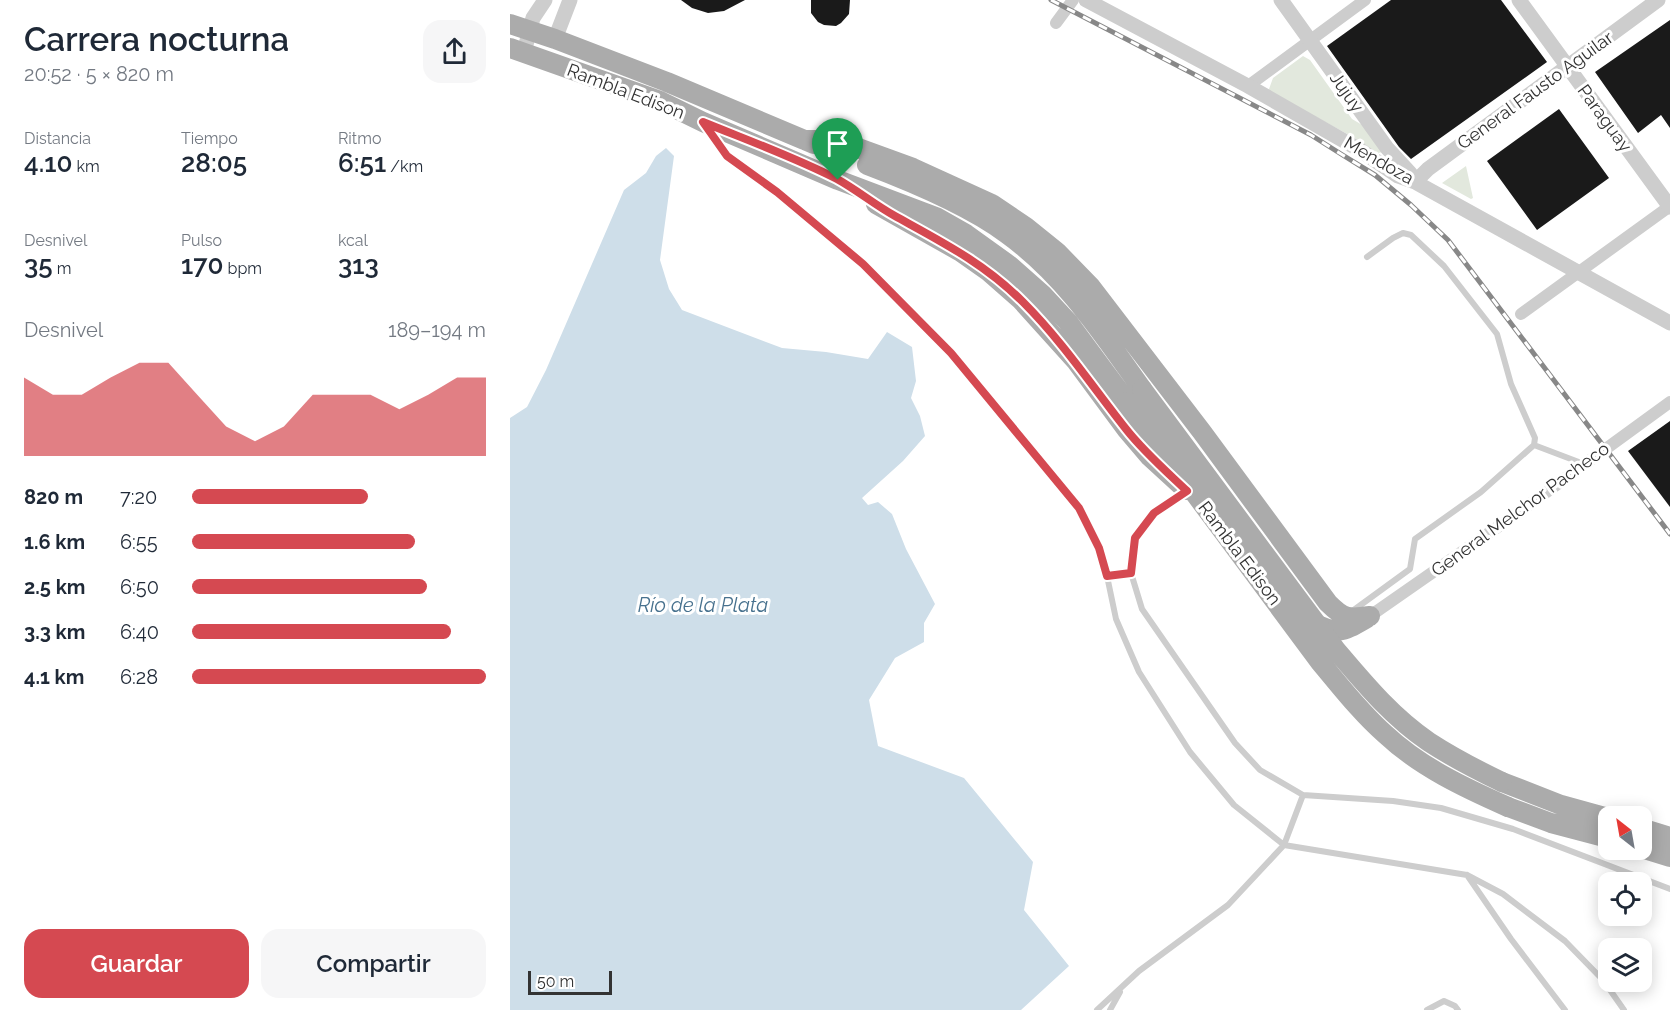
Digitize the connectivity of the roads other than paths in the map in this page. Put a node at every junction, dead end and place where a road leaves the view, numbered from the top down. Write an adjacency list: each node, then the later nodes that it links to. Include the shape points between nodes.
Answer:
1 (570, 0): 11 (street)
2 (1073, 0): 9 (street)
3 (1086, 0): 15 (street, Mendoza)
4 (1281, 0): 12 (street, Jujuy)
5 (1365, 0): 12 (street)
6 (1519, 0): 14 (street, Paraguay)
7 (1658, 0): 14 (street, General Fausto Aguilar)
8 (542, 1): 10 (street)
9 (1056, 23)
10 (519, 27): 11 (main road, Rambla Edison); 13 (street)
11 (555, 39): 17 (main road, Rambla Edison)
12 (1311, 40): 15 (street); 19 (street, Jujuy)
13 (517, 50): 16 (main road, Rambla Edison, via 660,101)
14 (1567, 66): 19 (street, General Fausto Aguilar); 20 (street, Paraguay)
15 (1248, 86): 19 (street, Mendoza, via 1398,176)
16 (703, 122): 18 (main road, Rambla Edison); 30 (lane, via 727,156 863,264 951,353 1079,508 1099,548)
17 (804, 140): 32 (main road, via 836,140 913,168 992,204 1057,252 1091,287 1328,603); 34 (main road, Rambla Edison, bridge, via 946,199 1006,233 1062,283 1084,309 1336,650 1370,690 1427,741 1454,758 1502,782)
18 (838, 180): 28 (main road, via 961,252 1021,300 1076,361 1150,457); 36 (main road, Rambla Edison, bridge, via 936,217 1009,265 1043,295 1068,322 1320,662 1386,735 1473,792 1551,823)
19 (1415, 182): 22 (street, Mendoza)
20 (1670, 206): 22 (street)
21 (1367, 258): 26 (lane, via 1403,233 1411,235 1444,266 1497,334 1511,384 1535,438)
22 (1579, 272): 23 (street); 24 (street, Mendoza)
23 (1521, 314)
24 (1670, 323)
25 (1670, 402): 27 (street, General Melchor Pacheco)
26 (1534, 445): 27 (lane); 32 (lane, via 1481,492 1416,538 1410,569)
27 (1585, 464): 31 (street, General Melchor Pacheco)
28 (1187, 491): 29 (lane, via 1154,513 1135,538); 31 (main road, via 1311,622 1331,631 1345,631)
29 (1131, 573): 30 (lane); 33 (lane, via 1142,609 1235,743 1260,770)
30 (1107, 576): 38 (lane, via 1116,619 1139,672 1190,752 1234,806)
31 (1370, 616): 32 (main road)
32 (1345, 617)
33 (1303, 795): 38 (lane); 42 (lane, via 1441,808 1513,829)
34 (1598, 815)
35 (1652, 831): 37 (main road)
36 (1598, 835)
37 (1670, 837)
38 (1284, 845): 41 (lane); 43 (lane, via 1228,905)
39 (1652, 851): 40 (main road)
40 (1670, 857)
41 (1467, 875): 48 (lane); 49 (lane, via 1503,894 1565,941 1603,980)
42 (1670, 889)
43 (1139, 971): 44 (lane); 45 (lane)
44 (1097, 1010)
45 (1110, 1010)
46 (1427, 1010): 47 (lane, via 1444,1001)
47 (1458, 1010)
48 (1565, 1010)
49 (1624, 1010)

